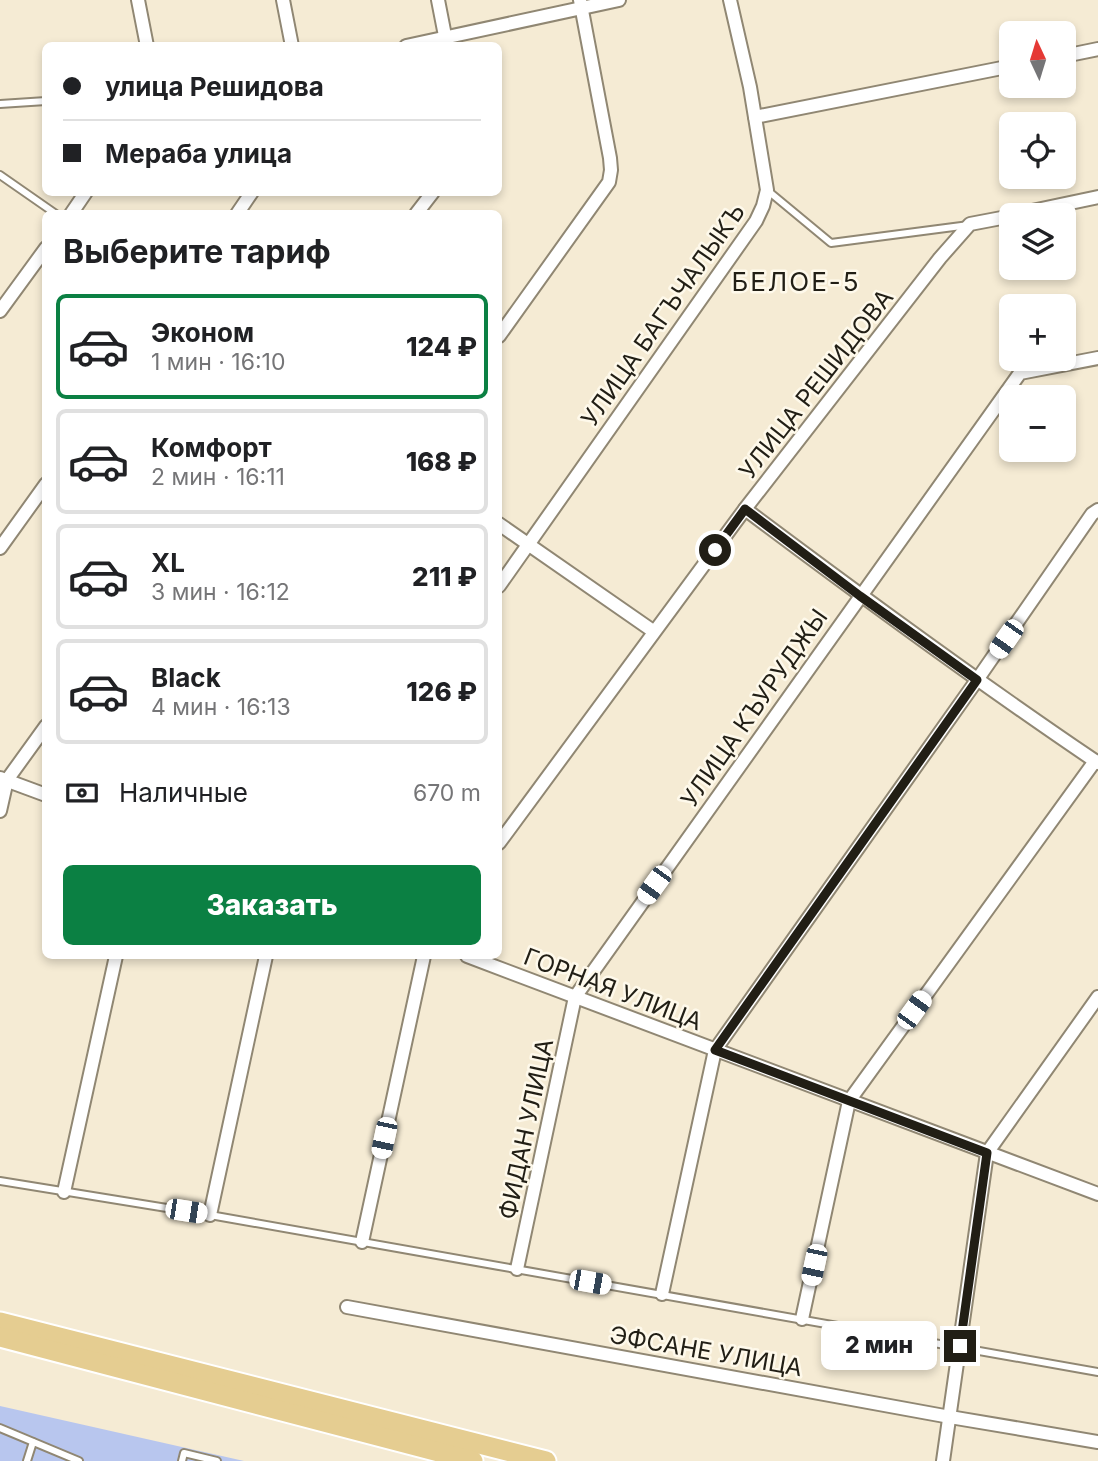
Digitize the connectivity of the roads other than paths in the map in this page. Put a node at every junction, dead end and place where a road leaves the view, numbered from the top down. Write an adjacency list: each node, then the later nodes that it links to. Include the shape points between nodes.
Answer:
1 (138, 0): 8 (street)
2 (283, 0): 9 (street)
3 (438, 0): 7 (street)
4 (619, 0): 6 (street)
5 (730, 0): 15 (street, УЛИЦА БАГЪЧАЛЫКЪ)
6 (581, 4): 7 (street); 27 (street, via 610,158 609,182)
7 (447, 41)
8 (146, 42)
9 (291, 42)
10 (1098, 49): 11 (street)
11 (1076, 54)
12 (999, 69): 15 (street)
13 (42, 101): 14 (lane)
14 (0, 104)
15 (755, 117): 17 (street, УЛИЦА БАГЪЧАЛЫКЪ)
16 (0, 175): 21 (lane)
17 (767, 190): 24 (lane, via 831,243); 33 (street, УЛИЦА БАГЪЧАЛЫКЪ, via 756,221)
18 (430, 196): 22 (street)
19 (1098, 197): 20 (street)
20 (1069, 203)
21 (50, 210)
22 (419, 210)
23 (999, 218): 24 (street)
24 (970, 225): 30 (street, УЛИЦА РЕШИДОВА)
25 (42, 253): 26 (street)
26 (0, 311)
27 (502, 332)
28 (1098, 358): 36 (street, УЛИЦА КЪУРУДЖЫ, via 1020,373)
29 (42, 490): 34 (street)
30 (745, 509): 36 (street); 37 (street, УЛИЦА РЕШИДОВА)
31 (1098, 510): 38 (street)
32 (502, 526): 33 (street)
33 (528, 545): 35 (street, УЛИЦА БАГЪЧАЛЫКЪ); 37 (street)
34 (0, 548)
35 (502, 582)
36 (860, 596): 38 (street); 49 (street, УЛИЦА КЪУРУДЖЫ)
37 (653, 631): 44 (street, УЛИЦА РЕШИДОВА)
38 (977, 680): 40 (street); 51 (street)
39 (42, 731): 41 (street)
40 (1096, 762): 52 (street)
41 (3, 779): 42 (street); 43 (street)
42 (42, 794)
43 (0, 811)
44 (502, 839)
45 (115, 959): 55 (street)
46 (265, 959): 57 (street)
47 (424, 959): 58 (street)
48 (475, 959): 49 (street, ГОРНАЯ УЛИЦА)
49 (575, 997): 51 (street, ГОРНАЯ УЛИЦА); 59 (street, ФИДАН УЛИЦА)
50 (1098, 997): 53 (street)
51 (715, 1050): 52 (street, ГОРНАЯ УЛИЦА); 60 (street)
52 (849, 1101): 53 (street, ГОРНАЯ УЛИЦА); 62 (street)
53 (987, 1153): 56 (street, ГОРНАЯ УЛИЦА); 65 (street)
54 (0, 1181): 55 (lane)
55 (64, 1192): 57 (lane)
56 (1098, 1194)
57 (210, 1215): 58 (lane)
58 (362, 1242): 59 (lane)
59 (517, 1269): 60 (lane)
60 (662, 1294): 62 (lane)
61 (347, 1307): 67 (street, ЭФСАНЕ УЛИЦА)
62 (802, 1319): 65 (lane)
63 (0, 1322): 76 (main road)
64 (0, 1338): 75 (main road)
65 (960, 1346): 66 (lane); 67 (street)
66 (1098, 1372)
67 (950, 1417): 70 (street, ЭФСАНЕ УЛИЦА); 77 (street)
68 (0, 1428): 69 (lane)
69 (33, 1442): 71 (lane); 72 (lane)
70 (1098, 1442)
71 (27, 1461)
72 (79, 1461)
73 (181, 1461): 74 (lane, via 184,1452)
74 (217, 1461)
75 (472, 1461)
76 (546, 1461)
77 (943, 1461)

